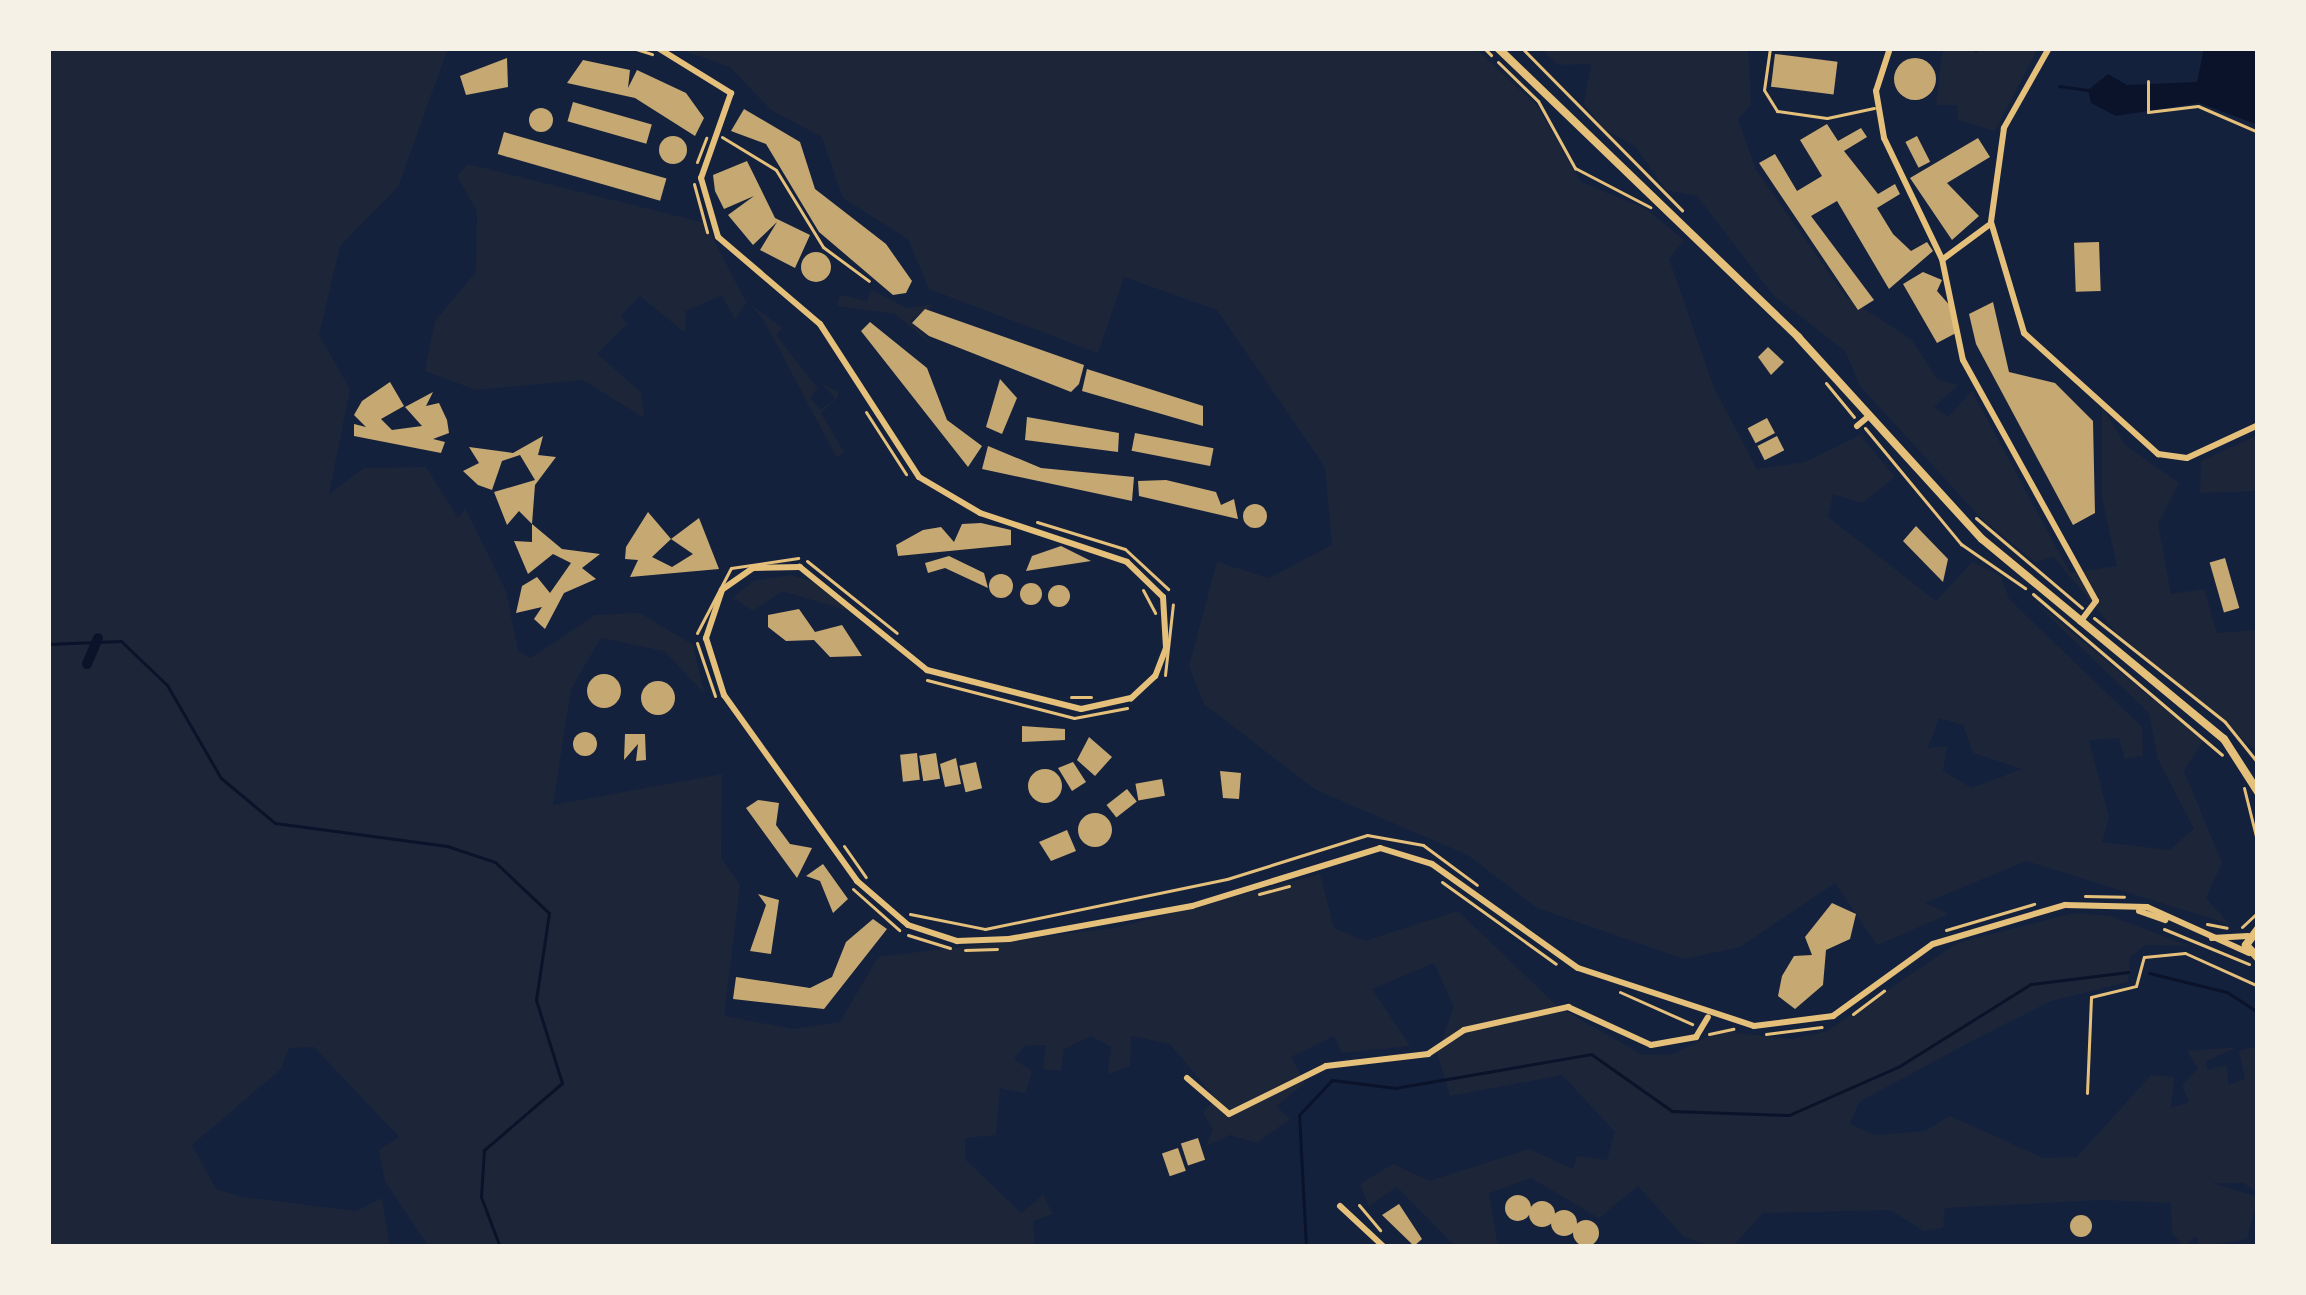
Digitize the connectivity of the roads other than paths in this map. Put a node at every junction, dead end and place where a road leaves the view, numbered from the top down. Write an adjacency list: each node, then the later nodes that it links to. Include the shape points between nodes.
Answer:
1 (658, 48): 23 (street, via 731,93 701,178 718,237 820,324 919,477 980,513 1116,556 1162,597 1166,648 1155,676 1131,698 1081,709 927,670 800,567 763,566 722,590 707,627 717,680 875,902 932,936 995,941 1192,906 1344,854 1396,850 1578,968)
2 (1498, 48): 13 (main road)
3 (1770, 48): 6 (lane, via 1764,90 1777,111 1827,118)
4 (1890, 48): 6 (street)
5 (2050, 48): 8 (street, via 2004,128)
6 (1876, 108): 11 (street)
7 (721, 136): 12 (lane, via 776,170 832,254)
8 (1990, 222): 9 (street); 10 (street)
9 (1973, 246): 10 (street); 11 (street)
10 (1995, 256): 14 (street, via 2035,346 2149,449 2187,458)
11 (1942, 259): 16 (street, via 1963,360 2096,601)
12 (869, 281)
13 (1869, 416): 15 (street); 16 (main road, via 1938,496)
14 (2258, 425)
15 (1857, 427)
16 (2080, 622): 17 (main road, via 2224,739)
17 (2258, 793)
18 (2255, 925): 19 (main road)
19 (2248, 936): 20 (street); 21 (main road)
20 (2212, 938): 21 (street); 23 (street, via 2136,908 2065,905 1965,931 1860,1003 1810,1022)
21 (2253, 958)
22 (2258, 986): 25 (lane, via 2185,953 2144,957 2136,986 2091,997)
23 (1708, 1017): 24 (street, via 1696,1037 1651,1045 1568,1007 1464,1030 1428,1054 1326,1066 1229,1114)
24 (1187, 1078)
25 (2087, 1094)
26 (1340, 1206): 27 (street)
27 (1387, 1247)
28 (2103, 1247): 29 (street)
29 (2150, 1247)

